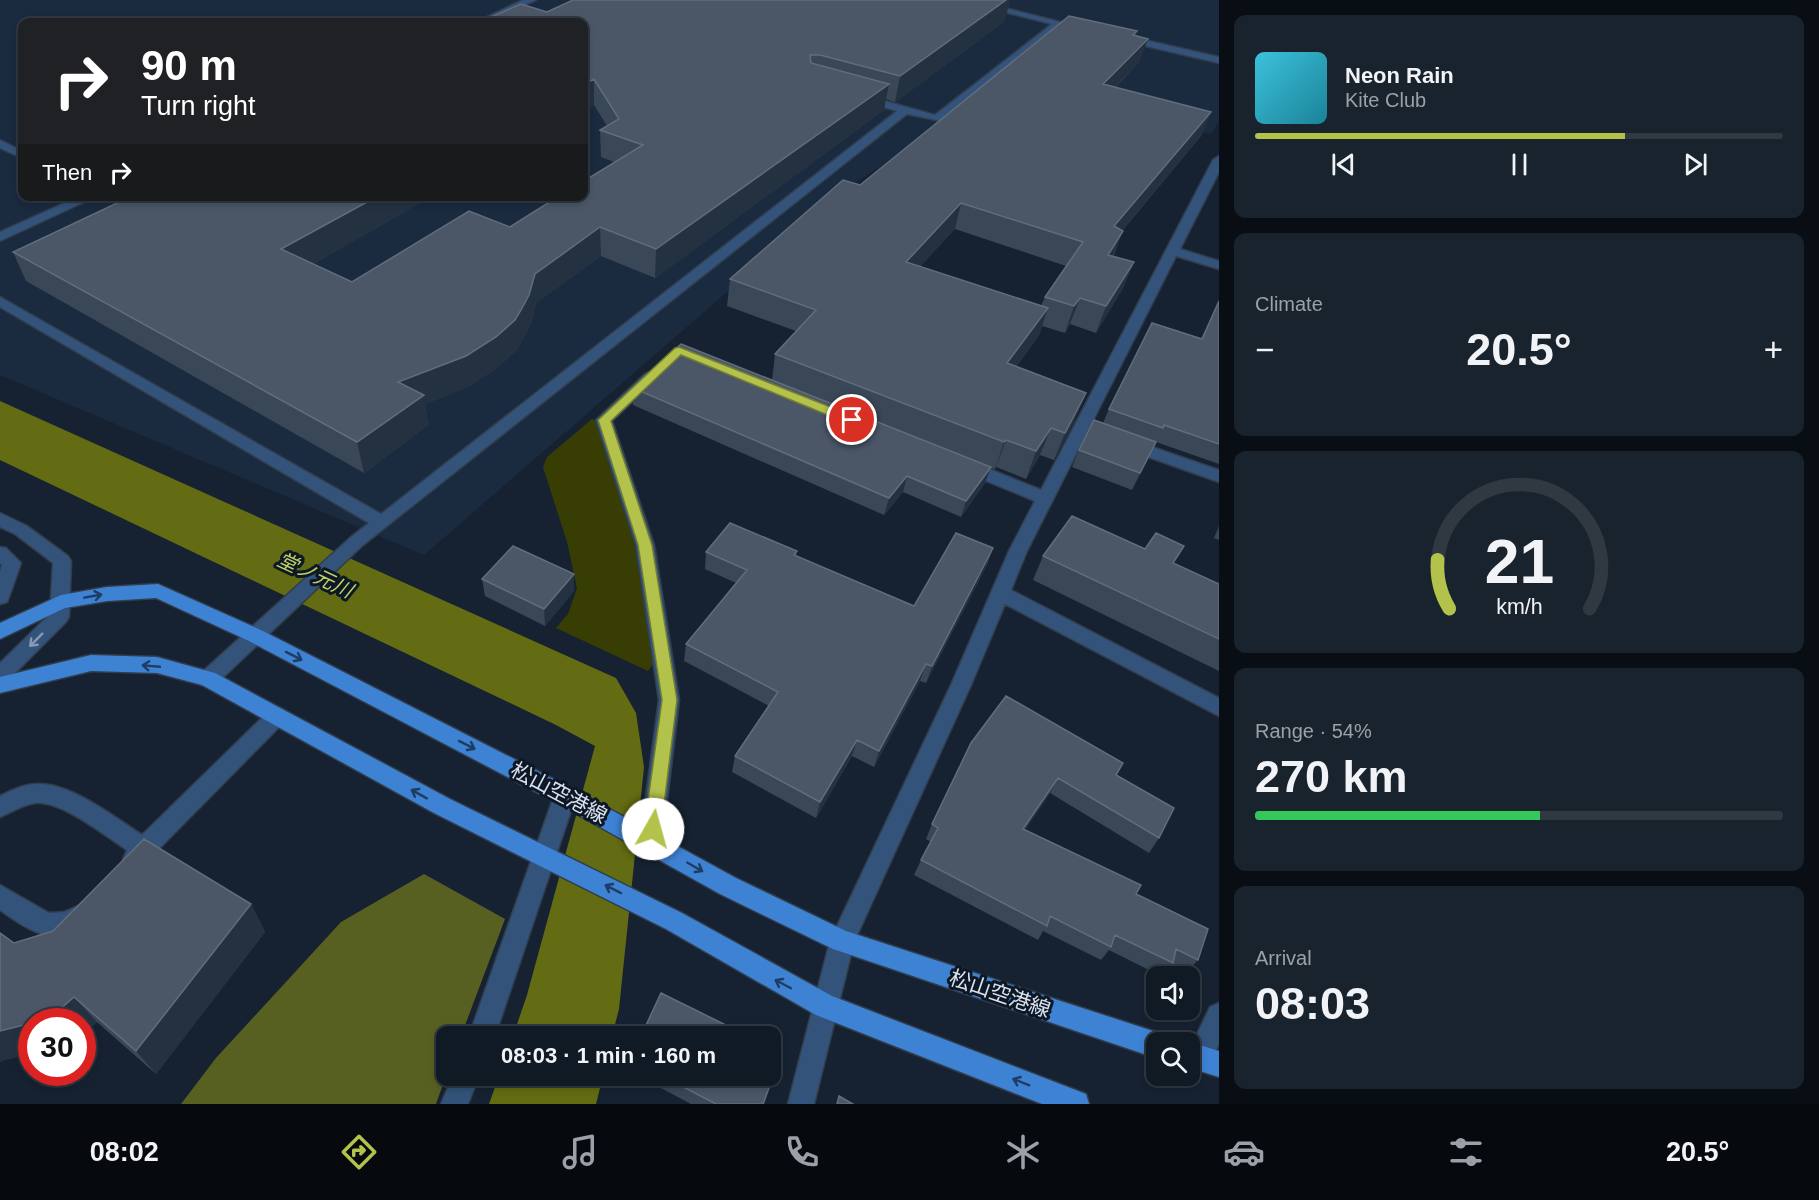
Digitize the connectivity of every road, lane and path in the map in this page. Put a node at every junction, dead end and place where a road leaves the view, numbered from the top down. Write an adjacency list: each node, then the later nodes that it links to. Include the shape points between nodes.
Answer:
1 (531, 0): 3 (street)
2 (961, 0): 4 (street)
3 (490, 18)
4 (1059, 23): 5 (street); 9 (street, via 937,119)
5 (1082, 28)
6 (1116, 36): 7 (street)
7 (1219, 60)
8 (854, 95): 9 (street)
9 (905, 110): 24 (street)
10 (0, 143): 11 (street)
11 (18, 152)
12 (1219, 160): 15 (street)
13 (80, 201): 14 (street)
14 (0, 237)
15 (1172, 251): 16 (street); 22 (street, via 1088,429)
16 (1219, 265)
17 (0, 301): 24 (street)
18 (663, 366): 38 (street, via 604,420 645,545 669,700)
19 (1114, 438): 21 (street)
20 (957, 462): 22 (street)
21 (1219, 476)
22 (1045, 498): 26 (street)
23 (0, 519): 28 (street, via 62,561)
24 (382, 522): 30 (street, via 357,540)
25 (0, 553): 27 (street, via 12,562)
26 (1000, 593): 34 (street); 44 (street)
27 (0, 597)
28 (61, 602): 29 (main road, 松山空港線); 30 (main road, 松山空港線, one-way to 30, via 158,591); 31 (street, one-way to 31, via 59,617)
29 (0, 632)
30 (256, 636): 32 (street); 36 (main road, 松山空港線, one-way to 36)
31 (0, 675)
32 (208, 679): 33 (main road, one-way to 33, via 157,665 91,663); 35 (main road)
33 (0, 685)
34 (1219, 708)
35 (277, 716): 39 (street); 40 (main road, one-way to 35, via 442,806)
36 (565, 796): 38 (main road, 松山空港線); 40 (street)
37 (0, 807): 39 (street, via 10,800 40,792 63,798)
38 (651, 842): 44 (main road, 松山空港線, one-way to 44, via 728,886)
39 (144, 849): 41 (street)
40 (546, 856): 45 (main road, one-way to 40, via 674,921); 47 (street)
41 (123, 872)
42 (0, 896): 43 (street, via 48,926 62,926 75,920)
43 (93, 903)
44 (842, 941): 45 (street); 48 (main road, 松山空港線)
45 (825, 1006): 52 (street); 53 (main road, one-way to 45)
46 (1219, 1016): 49 (street)
47 (486, 1026)
48 (1146, 1042)
49 (1203, 1059)
50 (462, 1086): 51 (street)
51 (454, 1104)
52 (801, 1104)
53 (1076, 1104)

